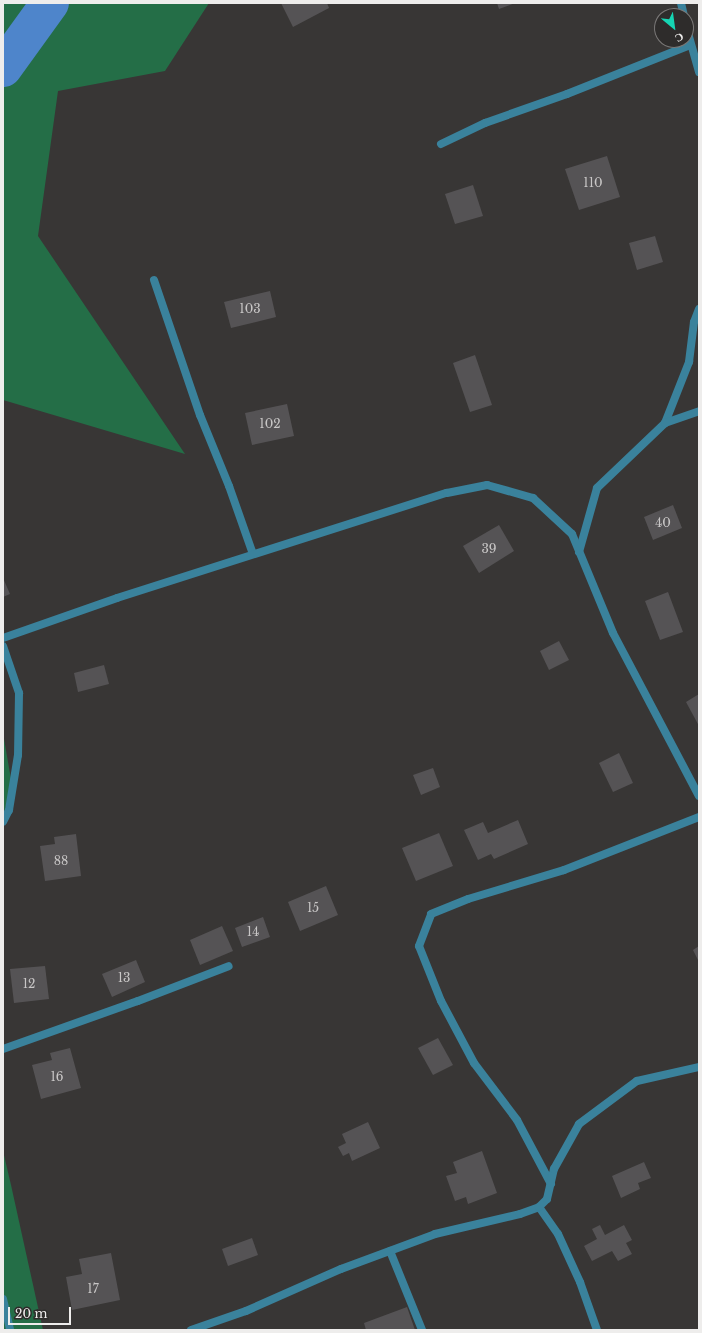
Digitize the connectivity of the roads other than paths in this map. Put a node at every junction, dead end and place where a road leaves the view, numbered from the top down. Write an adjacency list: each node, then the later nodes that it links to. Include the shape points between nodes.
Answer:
1 (682, 48): 4 (street, via 567,94 485,123)
2 (691, 48): 3 (street)
3 (699, 72)
4 (441, 144)
5 (154, 280): 10 (street, via 200,415 230,486)
6 (699, 309): 8 (street, via 694,322 689,362)
7 (699, 411): 8 (street)
8 (665, 423): 9 (street, via 597,488)
9 (579, 552): 10 (street, via 572,534 533,498 487,485 446,493); 13 (street, via 613,633)
10 (253, 554): 11 (street)
11 (3, 638)
12 (3, 646): 15 (street, via 19,693 18,755 9,810)
13 (699, 796)
14 (699, 817): 19 (street, via 564,870 468,899 431,914 419,946 441,1001 474,1063 517,1120)
15 (3, 822)
16 (229, 966): 17 (street)
17 (3, 1049)
18 (699, 1067): 19 (street, via 637,1081 579,1124 554,1169)
19 (551, 1184): 20 (street, via 547,1199)
20 (539, 1207): 21 (street, via 520,1214 435,1234); 26 (street, via 558,1234 580,1282)
21 (390, 1251): 24 (street, via 341,1269 246,1311); 25 (street)
22 (3, 1299): 23 (street)
23 (10, 1330)
24 (191, 1330)
25 (422, 1330)
26 (597, 1330)

